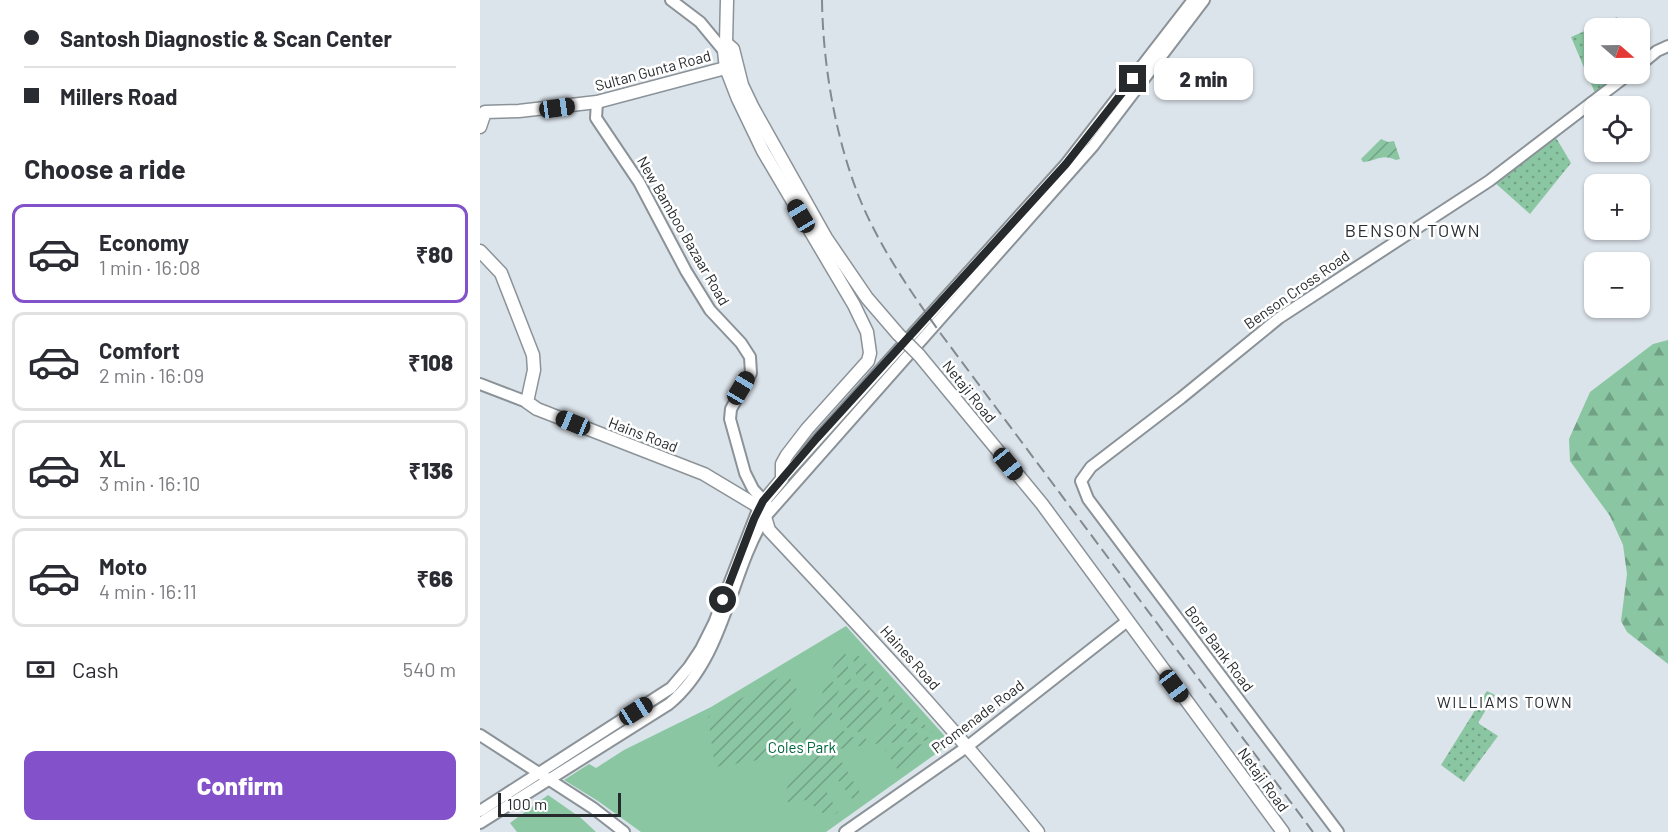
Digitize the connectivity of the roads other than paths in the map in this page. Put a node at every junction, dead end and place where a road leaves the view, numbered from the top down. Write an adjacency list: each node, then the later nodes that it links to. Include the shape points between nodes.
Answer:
1 (671, 0): 6 (street)
2 (727, 0): 6 (main road, Netaji Road)
3 (1193, 0): 16 (street, via 1057,174)
4 (1204, 0): 18 (street, via 1079,161 812,462)
5 (1668, 46): 7 (street)
6 (726, 48): 8 (main road, Netaji Road)
7 (1650, 57)
8 (731, 66): 10 (main road, Sultan Gunta Road); 16 (main road, Netaji Road, via 738,99 763,151 854,305 867,332 870,353 868,361 787,455); 19 (main road, Netaji Road, bridge, via 826,238 867,298 1042,504)
9 (1616, 84): 17 (street, Benson Cross Road, via 1489,181 1279,318 1091,467)
10 (597, 102): 11 (main road, Sultan Gunta Road); 18 (street, New Bamboo Bazaar Road, via 596,118 639,182 686,272 710,310 750,357 751,373 731,409 730,419 745,473)
11 (483, 112): 12 (main road)
12 (480, 127)
13 (480, 251): 15 (main road, via 501,273 533,354)
14 (480, 384): 15 (street, Hains Road)
15 (527, 402): 18 (main road, Hains Road, via 704,474)
16 (782, 479): 18 (main road)
17 (1081, 481): 29 (street, Bore Bank Road, via 1088,499)
18 (765, 506): 21 (main road, Haines Road, via 770,531); 22 (street, via 714,623 689,667 666,692)
19 (1126, 622): 21 (street, Promenade Road); 28 (main road, Netaji Road)
20 (480, 735): 22 (street)
21 (968, 746): 26 (street, Promenade Road); 27 (main road, Haines Road)
22 (544, 776): 23 (street); 24 (street); 25 (street)
23 (480, 812)
24 (480, 824)
25 (624, 832)
26 (845, 832)
27 (1038, 832)
28 (1282, 832)
29 (1338, 832)

